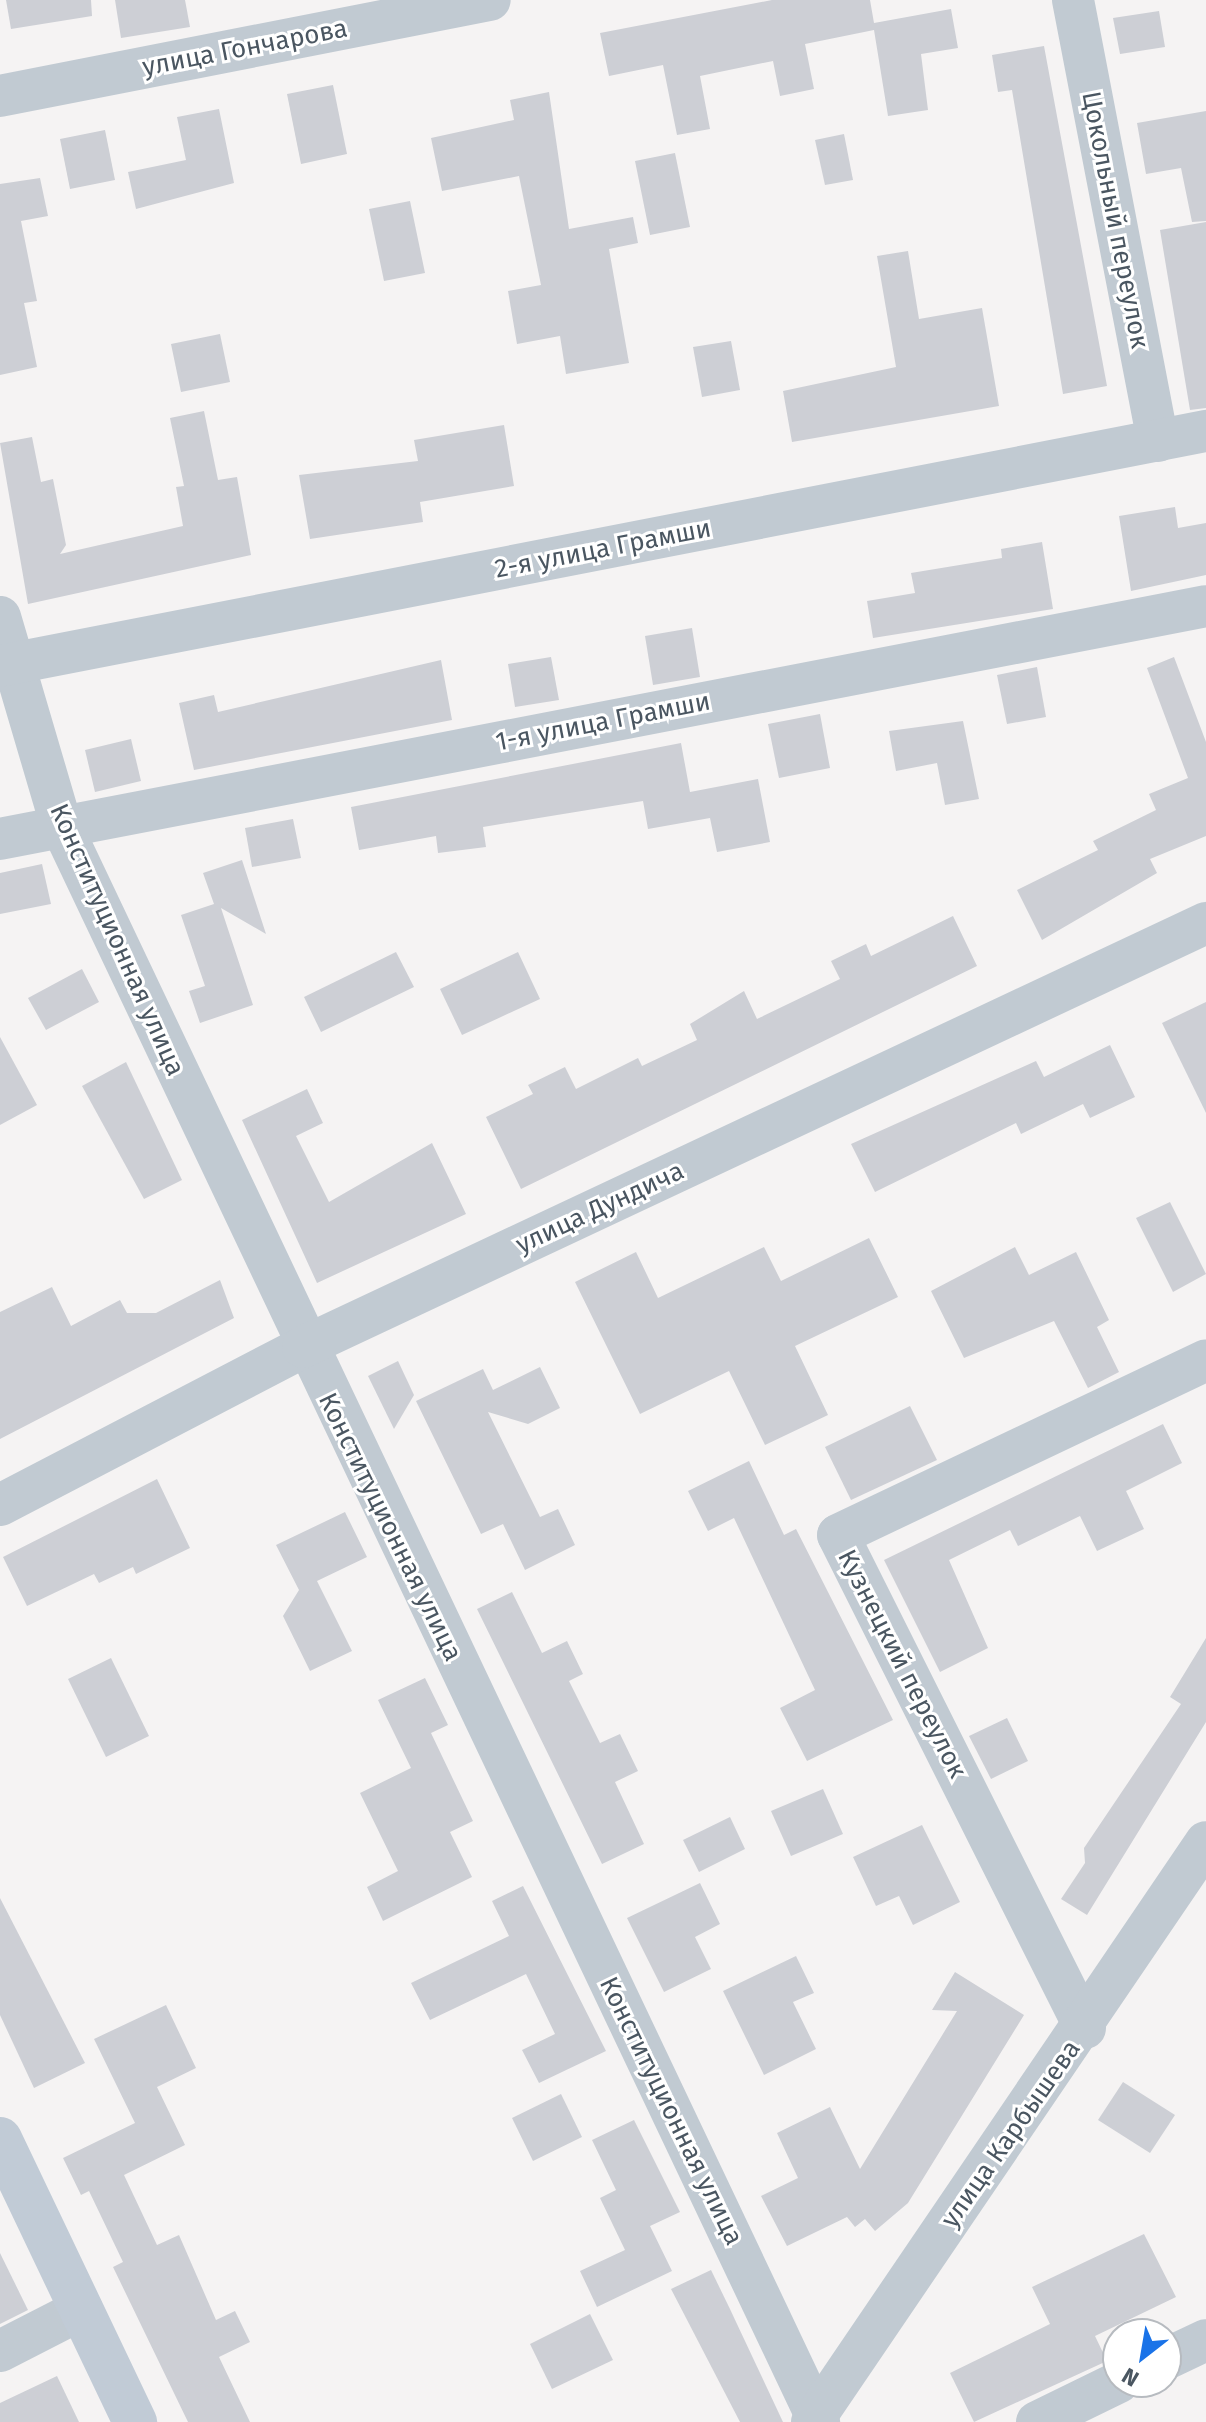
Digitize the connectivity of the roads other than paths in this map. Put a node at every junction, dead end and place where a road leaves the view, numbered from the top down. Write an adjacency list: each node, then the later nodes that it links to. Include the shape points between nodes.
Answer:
1 (490, 0): 3 (street, улица Гончарова)
2 (1073, 0): 5 (street, Цокольный переулок)
3 (0, 96)
4 (1206, 431): 5 (street, 2-я улица Грамши)
5 (1158, 441): 8 (street, 2-я улица Грамши)
6 (1206, 606): 9 (street, 1-я улица Грамши)
7 (0, 617): 8 (street, Конституционная улица)
8 (5, 665): 9 (street, Конституционная улица)
9 (62, 827): 10 (street, 1-я улица Грамши); 12 (street, Конституционная улица)
10 (0, 839)
11 (1206, 923): 12 (street, улица Дундича)
12 (303, 1347): 14 (street, улица Дундича); 23 (street, Конституционная улица)
13 (1206, 1360): 16 (street, Кузнецкий переулок, via 838,1535)
14 (0, 1505)
15 (1206, 1842): 16 (street, улица Карбышева)
16 (1085, 2028): 23 (street, улица Карбышева)
17 (0, 2139): 18 (street)
18 (82, 2309): 20 (street); 24 (street)
19 (1206, 2340): 21 (street)
20 (0, 2351)
21 (1182, 2351)
22 (1102, 2390): 25 (street)
23 (816, 2419)
24 (135, 2422)
25 (1037, 2422)

